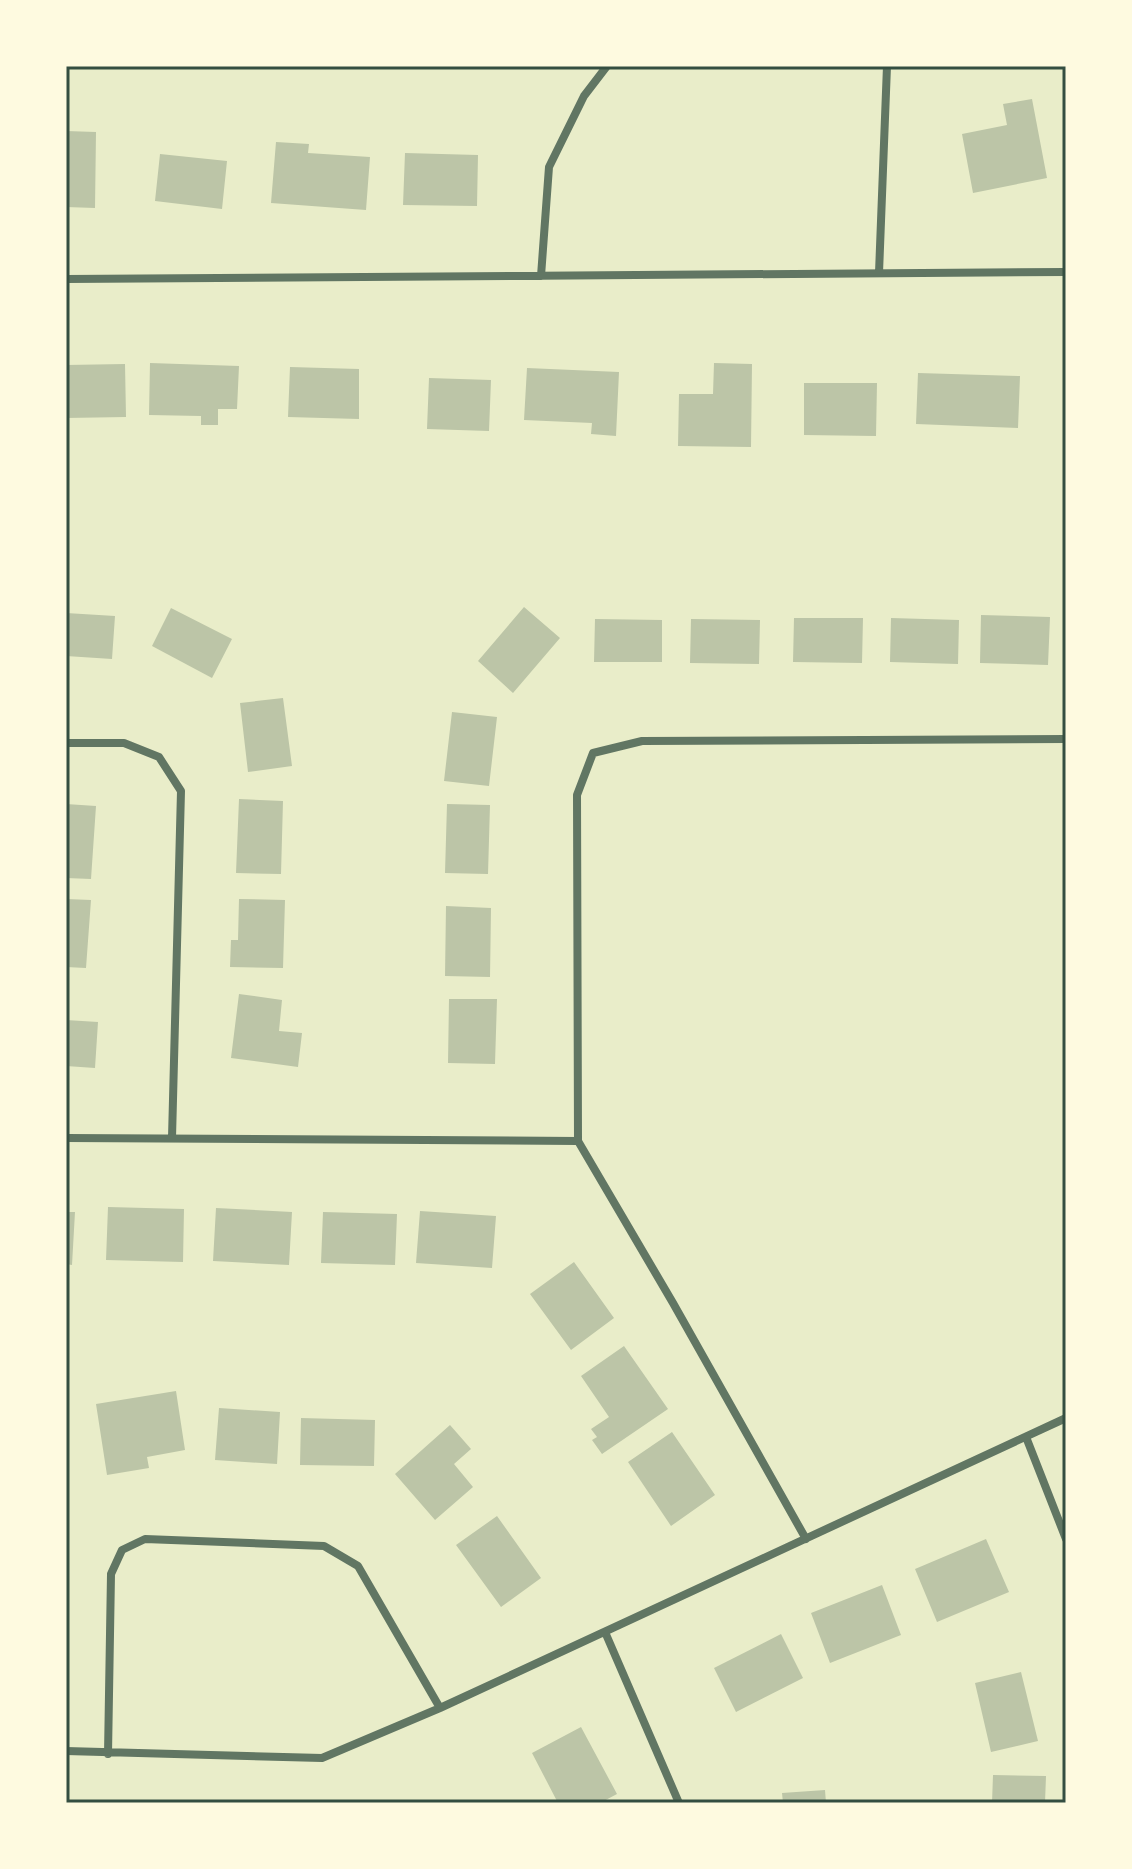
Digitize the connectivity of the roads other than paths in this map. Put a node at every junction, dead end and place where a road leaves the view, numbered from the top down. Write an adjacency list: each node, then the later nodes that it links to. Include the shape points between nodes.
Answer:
1 (607, 66): 5 (street, via 584,96 549,167)
2 (887, 66): 4 (street)
3 (1066, 272): 4 (street)
4 (879, 273): 5 (street)
5 (541, 276): 6 (street)
6 (66, 279)
7 (1066, 739): 11 (street, via 642,741 593,753 577,795)
8 (66, 743): 10 (street, via 124,743 159,757 181,791)
9 (66, 1138): 10 (street)
10 (172, 1138): 11 (street)
11 (578, 1141): 14 (street)
12 (1066, 1418): 13 (street)
13 (1026, 1437): 14 (street); 15 (street)
14 (806, 1539): 16 (street)
15 (1066, 1539)
16 (605, 1632): 17 (street); 20 (street)
17 (440, 1708): 19 (street, via 322,1758); 19 (street, via 358,1566 324,1546 145,1539 122,1550 111,1574)
18 (66, 1751): 19 (street)
19 (108, 1754)
20 (679, 1803)

